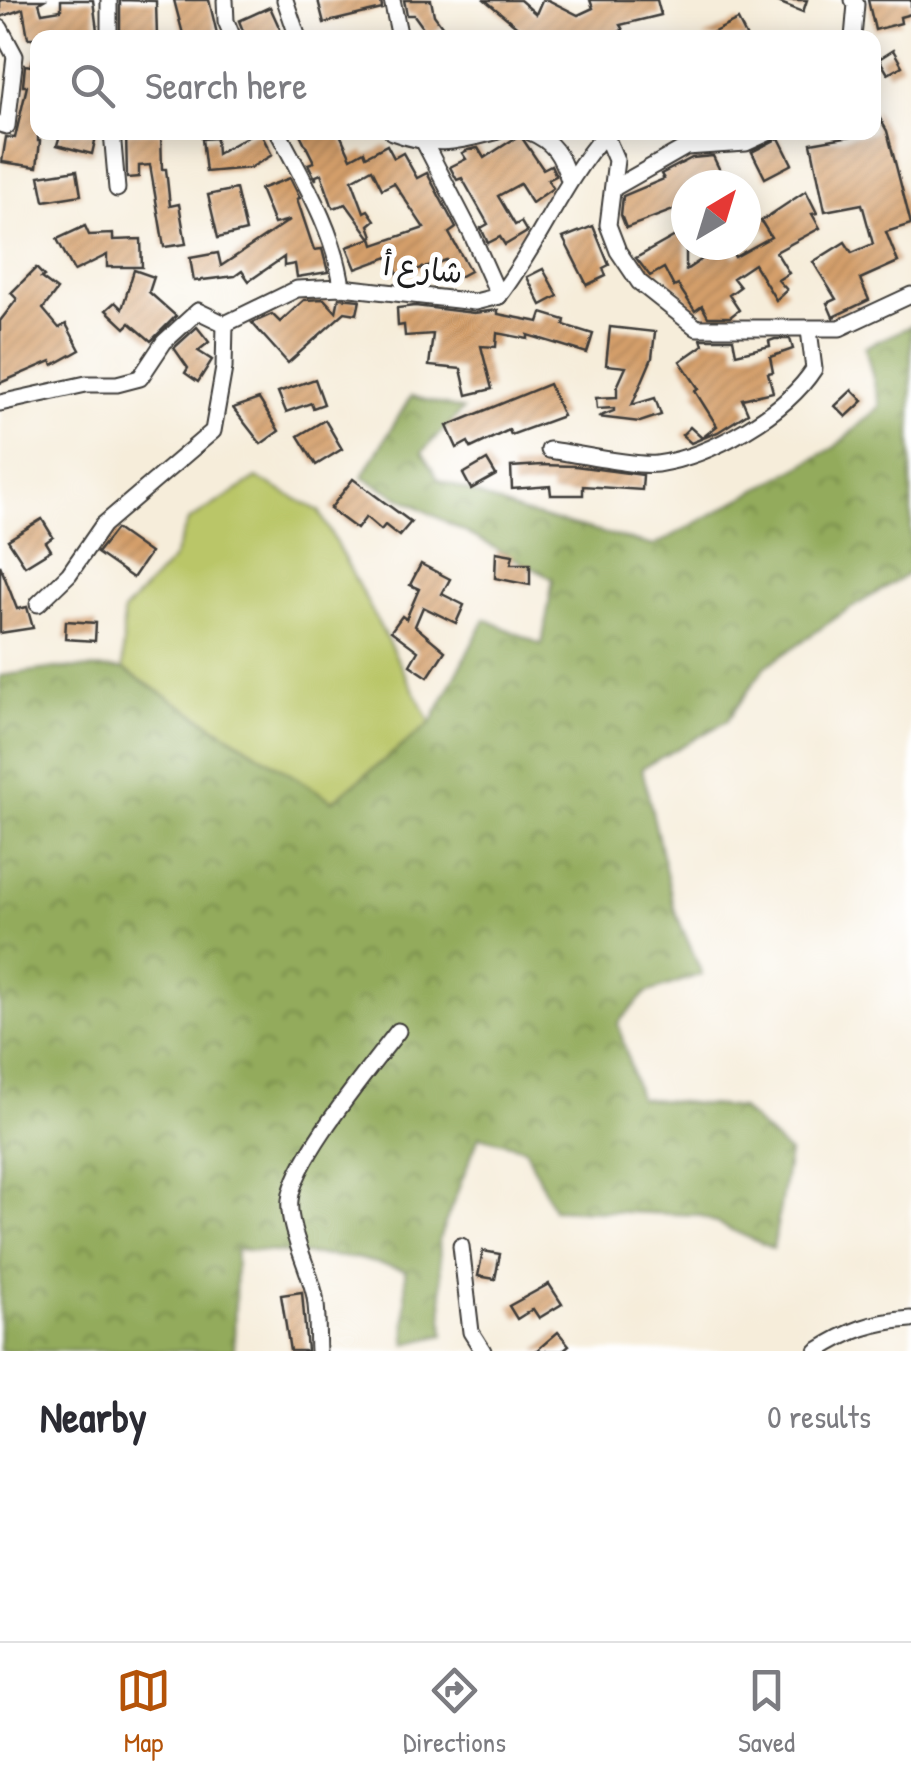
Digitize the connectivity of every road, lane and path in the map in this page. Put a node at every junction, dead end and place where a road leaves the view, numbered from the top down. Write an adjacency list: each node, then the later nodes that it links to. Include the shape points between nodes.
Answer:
1 (109, 0): 7 (street)
2 (225, 0): 8 (street)
3 (285, 0): 9 (street)
4 (392, 0): 10 (street)
5 (853, 0): 11 (street)
6 (0, 28): 12 (street, via 15,56 7,126)
7 (110, 30)
8 (230, 30)
9 (295, 30)
10 (398, 30)
11 (854, 30)
12 (0, 124)
13 (113, 140): 24 (street)
14 (282, 140): 25 (street, via 324,225)
15 (414, 140): 21 (street)
16 (464, 140): 21 (street)
17 (547, 140): 22 (street)
18 (598, 140): 22 (street)
19 (606, 140): 23 (street, via 616,160)
20 (751, 140): 23 (street, via 686,147)
21 (425, 144): 27 (street)
22 (569, 180): 27 (street)
23 (614, 188): 29 (street, via 608,226 618,251 666,306 697,328)
24 (117, 189)
25 (342, 287): 27 (street, شارع أ, via 475,302); 28 (street, شارع أ, via 297,288)
26 (911, 294): 29 (street, via 840,328)
27 (499, 296)
28 (225, 324): 30 (street, via 198,311 164,342 140,378); 32 (street, via 213,431 103,525)
29 (808, 330): 31 (street, via 814,369 802,386 724,442 656,464)
30 (0, 403)
31 (548, 450)
32 (38, 604)
33 (398, 1031): 36 (street, via 330,1122 290,1200 315,1295)
34 (461, 1246): 37 (street, via 471,1332)
35 (911, 1319): 38 (street, via 876,1322)
36 (318, 1351)
37 (483, 1351)
38 (817, 1351)

